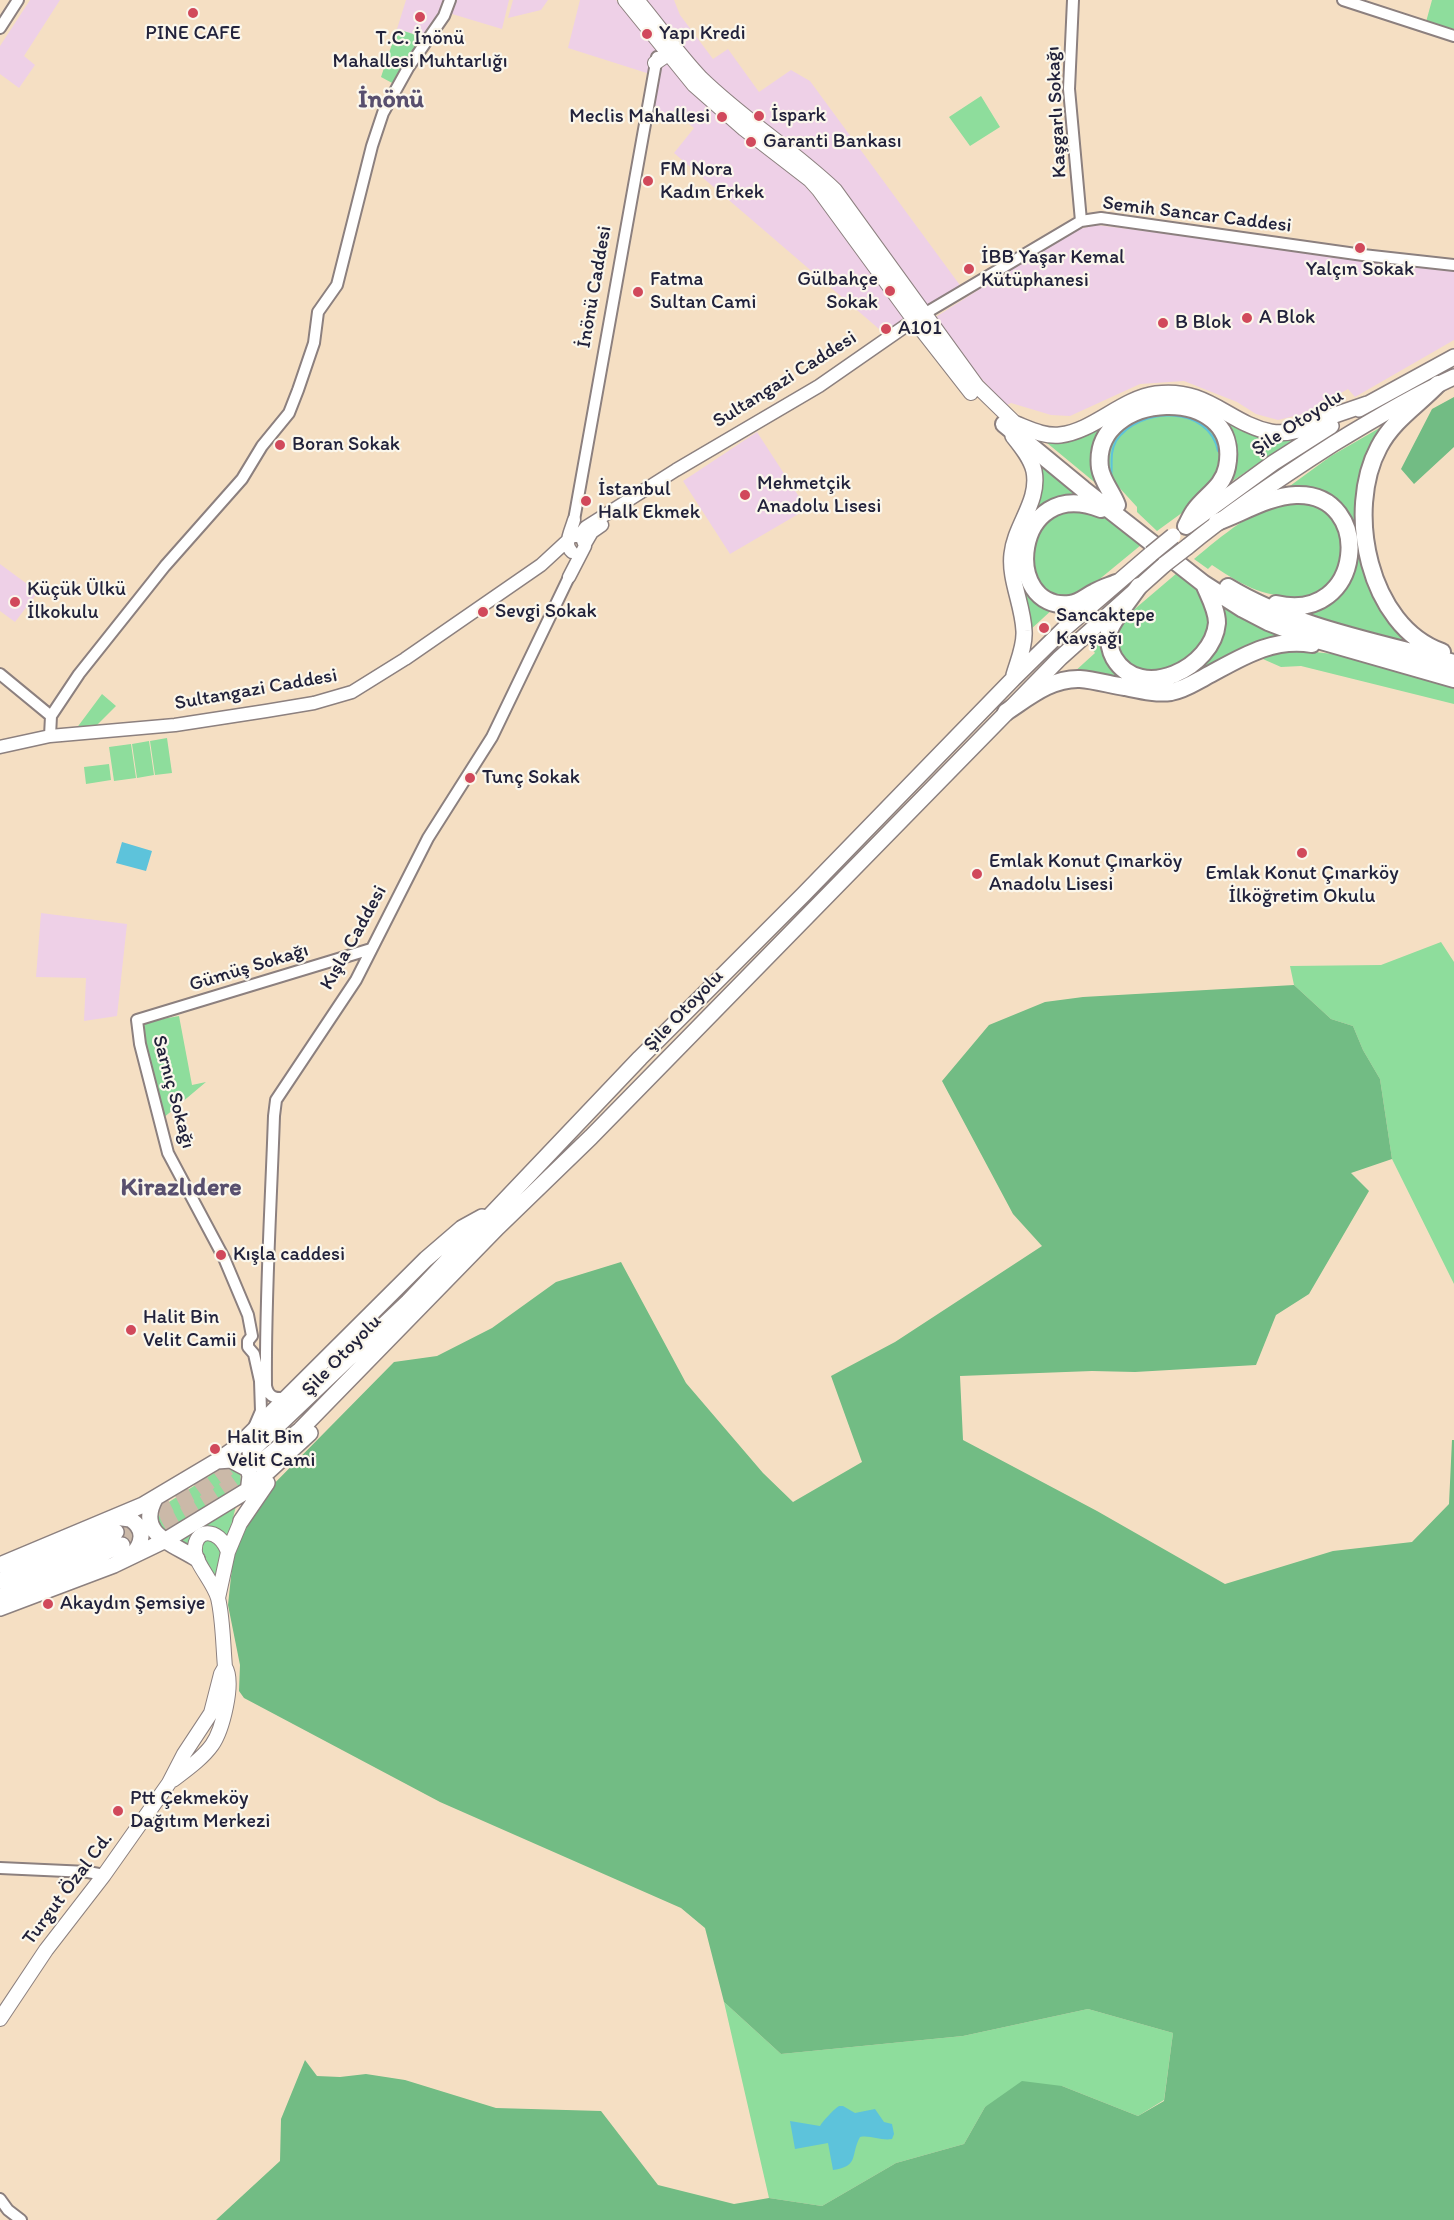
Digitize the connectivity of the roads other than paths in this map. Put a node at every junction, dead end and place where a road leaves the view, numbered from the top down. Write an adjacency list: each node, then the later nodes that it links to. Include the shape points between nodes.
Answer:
1 (18, 0): 7 (street)
2 (450, 0): 37 (street, via 383,113 337,285 318,312 314,343 289,413 242,479 106,639)
3 (626, 0): 9 (main road)
4 (637, 0): 11 (main road, via 702,78)
5 (1073, 0): 12 (street, Kaşgarlı Sokağı, via 1070,89)
6 (1343, 0): 8 (street)
7 (0, 28)
8 (1454, 36)
9 (665, 50): 10 (main road); 11 (main road, via 674,54 705,88); 14 (main road, via 703,93 810,180)
10 (655, 63): 21 (street, İnönü Caddesi)
11 (735, 107): 14 (main road, via 835,190)
12 (1081, 221): 13 (street, Semih Sancar Caddesi, via 1101,218); 14 (street, Semih Sancar Caddesi)
13 (1454, 265)
14 (919, 317): 19 (main road); 24 (main road, Sultangazi Caddesi, via 819,386 676,470 673,477)
15 (1454, 357): 18 (highway, Şile Otoyolu)
16 (1454, 376): 17 (highway)
17 (1438, 384): 22 (highway, Şile Otoyolu, via 1330,446); 31 (highway, via 1402,416 1380,445 1366,487 1364,515 1376,584 1386,605 1421,642)
18 (1367, 404): 19 (highway, via 1295,431 1272,432 1245,423 1196,397 1174,394 1142,398 1059,435); 23 (highway, Şile Otoyolu, via 1273,463)
19 (1010, 424): 20 (highway); 34 (highway, via 1034,470 1035,483 1012,554 1024,632)
20 (1116, 510): 23 (highway, via 1100,471 1101,445 1107,433 1118,422 1154,406 1194,410 1214,420 1223,432 1227,470 1214,493); 26 (highway, via 1078,502 1044,512 1029,535 1025,570 1037,592 1048,601 1062,604 1073,604); 27 (highway); 29 (highway)
21 (574, 520): 24 (main road)
22 (1217, 522): 28 (highway, Şile Otoyolu, bridge); 29 (highway, via 1266,501 1299,495 1333,508 1348,532 1349,563 1336,588 1325,598 1286,607)
23 (1180, 531): 26 (highway, Şile Otoyolu, bridge)
24 (575, 543): 25 (main road, Kışla Caddesi); 38 (main road, Sultangazi Caddesi, via 352,692 314,703 175,724)
25 (569, 577): 40 (street, Kışla Caddesi, via 492,737 428,838)
26 (1116, 583): 34 (highway, Şile Otoyolu)
27 (1204, 584): 28 (highway, via 1217,624 1211,641 1186,669 1155,679 1140,679 1128,673 1118,665 1110,648 1109,632); 30 (highway, via 1268,622)
28 (1139, 586): 36 (highway, Şile Otoyolu)
29 (1235, 591): 32 (highway, via 1297,620)
30 (1356, 651): 35 (highway); 36 (highway, via 1306,643 1277,644 1261,648 1172,692 1080,679 1040,689)
31 (1454, 656)
32 (1454, 663)
33 (0, 674): 37 (street)
34 (1013, 678): 42 (highway, Şile Otoyolu)
35 (1454, 679)
36 (1006, 711): 43 (highway, Şile Otoyolu, via 591,1137)
37 (51, 716): 38 (street)
38 (50, 736): 39 (main road, Sultangazi Caddesi)
39 (0, 747)
40 (371, 949): 41 (street, Gümüş Sokağı); 44 (street, Kışla Caddesi, via 276,1100)
41 (137, 1020): 45 (street, Sarnıç Sokağı, via 168,1154 224,1258)
42 (495, 1210): 43 (highway, Şile Otoyolu, via 254,1458 300,1430); 49 (highway, via 462,1228 426,1259)
43 (498, 1227): 51 (highway, via 428,1314)
44 (266, 1309): 45 (street, via 259,1316); 47 (street, Kışla Caddesi)
45 (248, 1315): 46 (street, Sarnıç Sokağı)
46 (252, 1336): 47 (street, via 258,1335); 48 (street, via 248,1347)
47 (266, 1345): 48 (street, via 261,1354); 49 (street, Kışla Caddesi, via 268,1393 280,1399)
48 (254, 1354): 50 (street, via 261,1412)
49 (289, 1397): 50 (highway)
50 (250, 1434): 52 (highway)
51 (295, 1448): 53 (highway); 55 (highway)
52 (217, 1461): 53 (highway, via 231,1460 248,1469); 54 (highway)
53 (248, 1490): 55 (highway); 57 (highway)
54 (155, 1499): 56 (highway); 57 (highway, via 148,1521 155,1533)
55 (241, 1521): 58 (main road)
56 (117, 1531): 61 (highway, via 130,1519 141,1534 139,1547); 62 (highway); 63 (highway); 64 (highway)
57 (166, 1540): 59 (highway); 60 (highway)
58 (228, 1552): 60 (main road, via 219,1536 204,1534 195,1546); 65 (main road)
59 (138, 1554): 60 (highway, via 158,1551); 61 (highway)
60 (197, 1559): 65 (main road)
61 (123, 1561): 66 (highway)
62 (0, 1565)
63 (0, 1581)
64 (0, 1597)
65 (218, 1598): 68 (main road, Turgut Özal Cd., via 225,1667 211,1713 169,1783)
66 (0, 1608)
67 (0, 1868): 68 (street)
68 (104, 1875): 69 (main road, Turgut Özal Cd., via 46,1950)
69 (0, 2019)
70 (0, 2199): 71 (street)
71 (21, 2220)

